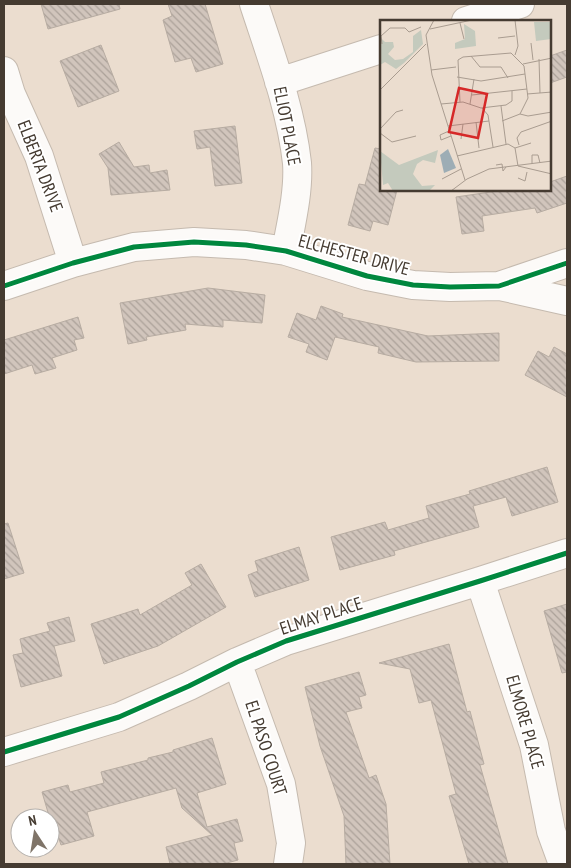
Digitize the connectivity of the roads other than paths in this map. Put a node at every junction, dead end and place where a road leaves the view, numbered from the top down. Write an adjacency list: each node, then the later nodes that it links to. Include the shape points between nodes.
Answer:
1 (254, 4): 6 (street, ELIOT PLACE)
2 (520, 4): 3 (street)
3 (469, 20)
4 (380, 49): 6 (street)
5 (4, 71): 8 (street, ELBERTA DRIVE, via 39,156)
6 (279, 82): 7 (street, ELIOT PLACE, via 297,165)
7 (286, 251): 8 (street, ELCHESTER DRIVE, via 194,242 134,247); 11 (street, ELCHESTER DRIVE, via 367,276 413,285)
8 (73, 263): 10 (street, ELCHESTER DRIVE)
9 (567, 263): 11 (street, ELCHESTER DRIVE)
10 (4, 286)
11 (499, 286): 12 (street)
12 (567, 301)
13 (567, 553): 14 (street, ELMAY PLACE)
14 (480, 581): 15 (street, ELMAY PLACE, via 286,641); 18 (street, ELMORE PLACE, via 534,744 551,832)
15 (237, 662): 16 (street, ELMAY PLACE, via 119,717); 17 (street, EL PASO COURT, via 281,784 291,843)
16 (4, 752)
17 (288, 864)
18 (563, 864)

